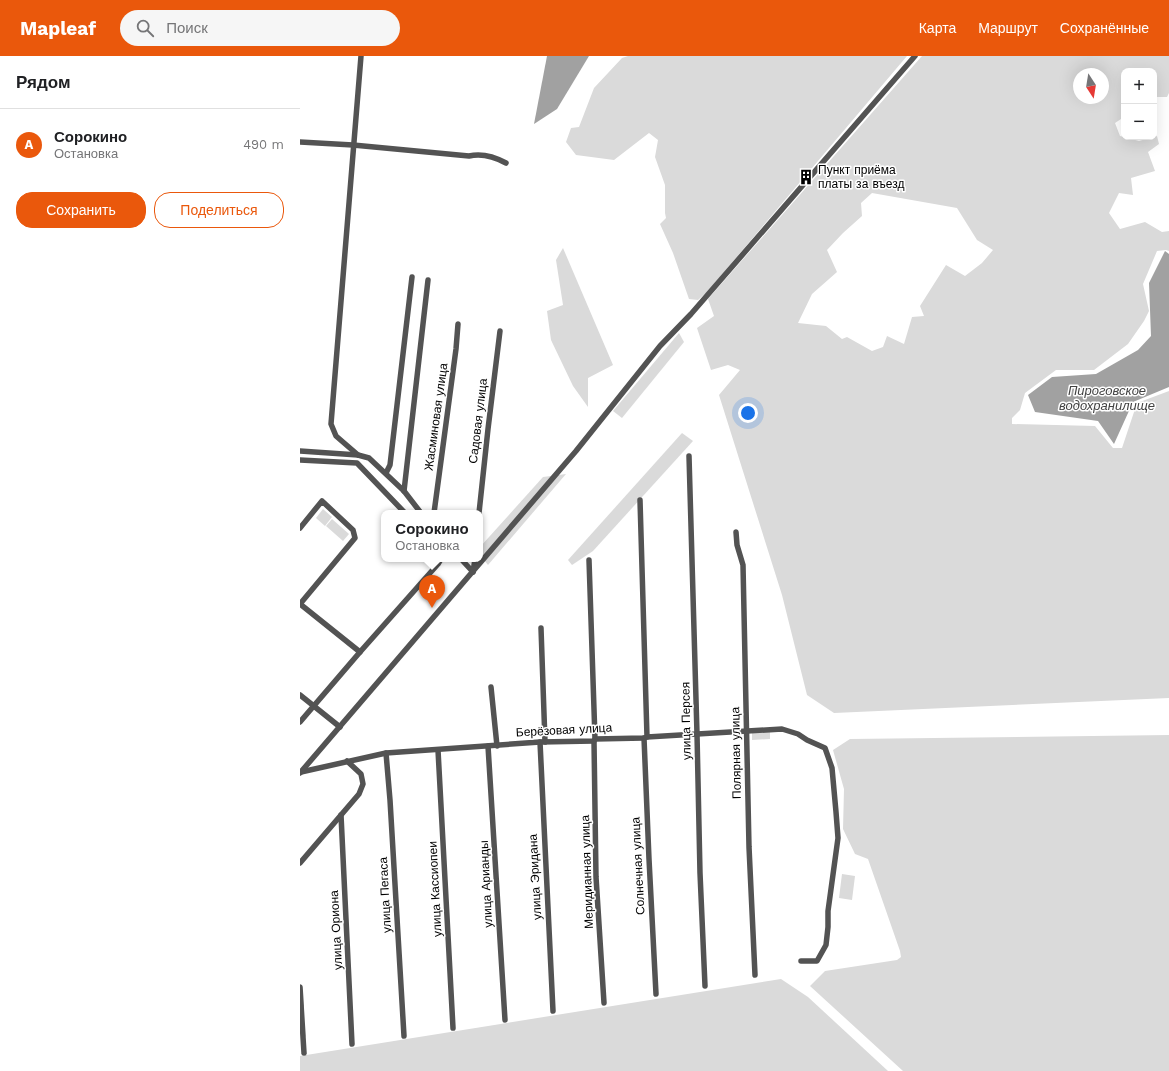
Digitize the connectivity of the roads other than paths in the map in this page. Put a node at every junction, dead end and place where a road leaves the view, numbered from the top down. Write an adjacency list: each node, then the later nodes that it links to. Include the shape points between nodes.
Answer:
1 (361, 56): 4 (street)
2 (915, 56): 23 (street, via 691,314 660,346 576,451)
3 (300, 142): 4 (street)
4 (353, 145): 5 (street, via 492,156); 11 (street, via 331,424 336,436)
5 (506, 163)
6 (412, 277): 14 (street, via 390,465)
7 (428, 280): 15 (street)
8 (458, 324): 19 (street, Жасминовая улица)
9 (500, 331): 20 (street, Садовая улица)
10 (300, 451): 11 (street)
11 (358, 455): 14 (street, via 369,458)
12 (689, 456): 39 (street, улица Персея)
13 (300, 460): 17 (street, via 357,463)
14 (386, 472): 15 (street)
15 (404, 491): 18 (street)
16 (640, 500): 40 (street, Солнечная улица)
17 (402, 510)
18 (419, 510)
19 (434, 510)
20 (479, 510)
21 (300, 528): 30 (street, via 322,501 353,530 355,538)
22 (736, 532): 38 (street, Полярная улица, via 736,545 743,565)
23 (483, 560)
24 (589, 560): 41 (street, Меридианная улица)
25 (439, 562): 32 (street)
26 (464, 562): 29 (street)
27 (475, 562): 29 (street)
28 (482, 562): 29 (street)
29 (473, 572): 37 (street)
30 (300, 604): 32 (street)
31 (541, 628): 42 (street, улица Эридана)
32 (360, 652): 35 (street)
33 (491, 686): 44 (street)
34 (300, 695): 35 (street)
35 (314, 706): 36 (street); 37 (street)
36 (300, 722)
37 (340, 727): 48 (street)
38 (746, 731): 39 (street, Берёзовая улица); 51 (street, Берёзовая улица, via 782,729 798,734 825,748 832,768 838,838 826,945 817,961); 52 (street, Полярная улица)
39 (697, 734): 40 (street, Берёзовая улица); 53 (street, улица Персея)
40 (645, 737): 41 (street, Берёзовая улица); 55 (street, Солнечная улица, via 648,859)
41 (595, 740): 42 (street, Берёзовая улица); 56 (street, Меридианная улица, via 596,877)
42 (543, 742): 44 (street, Берёзовая улица); 57 (street, улица Эридана)
43 (488, 746): 44 (street, Берёзовая улица); 45 (street, Берёзовая улица); 58 (street, улица Арианды)
44 (497, 746)
45 (438, 750): 46 (street, Берёзовая улица); 59 (street, улица Кассиопеи)
46 (386, 753): 47 (street, Берёзовая улица); 60 (street, улица Пегаса)
47 (347, 761): 48 (street, Берёзовая улица); 49 (street, via 361,774 363,784 359,794)
48 (301, 772)
49 (341, 815): 50 (street); 61 (street, улица Ориона)
50 (300, 863)
51 (801, 962)
52 (755, 975)
53 (704, 986)
54 (300, 987): 62 (street)
55 (656, 994)
56 (604, 1003)
57 (553, 1012)
58 (505, 1020)
59 (452, 1028)
60 (404, 1036)
61 (352, 1044)
62 (304, 1053)

